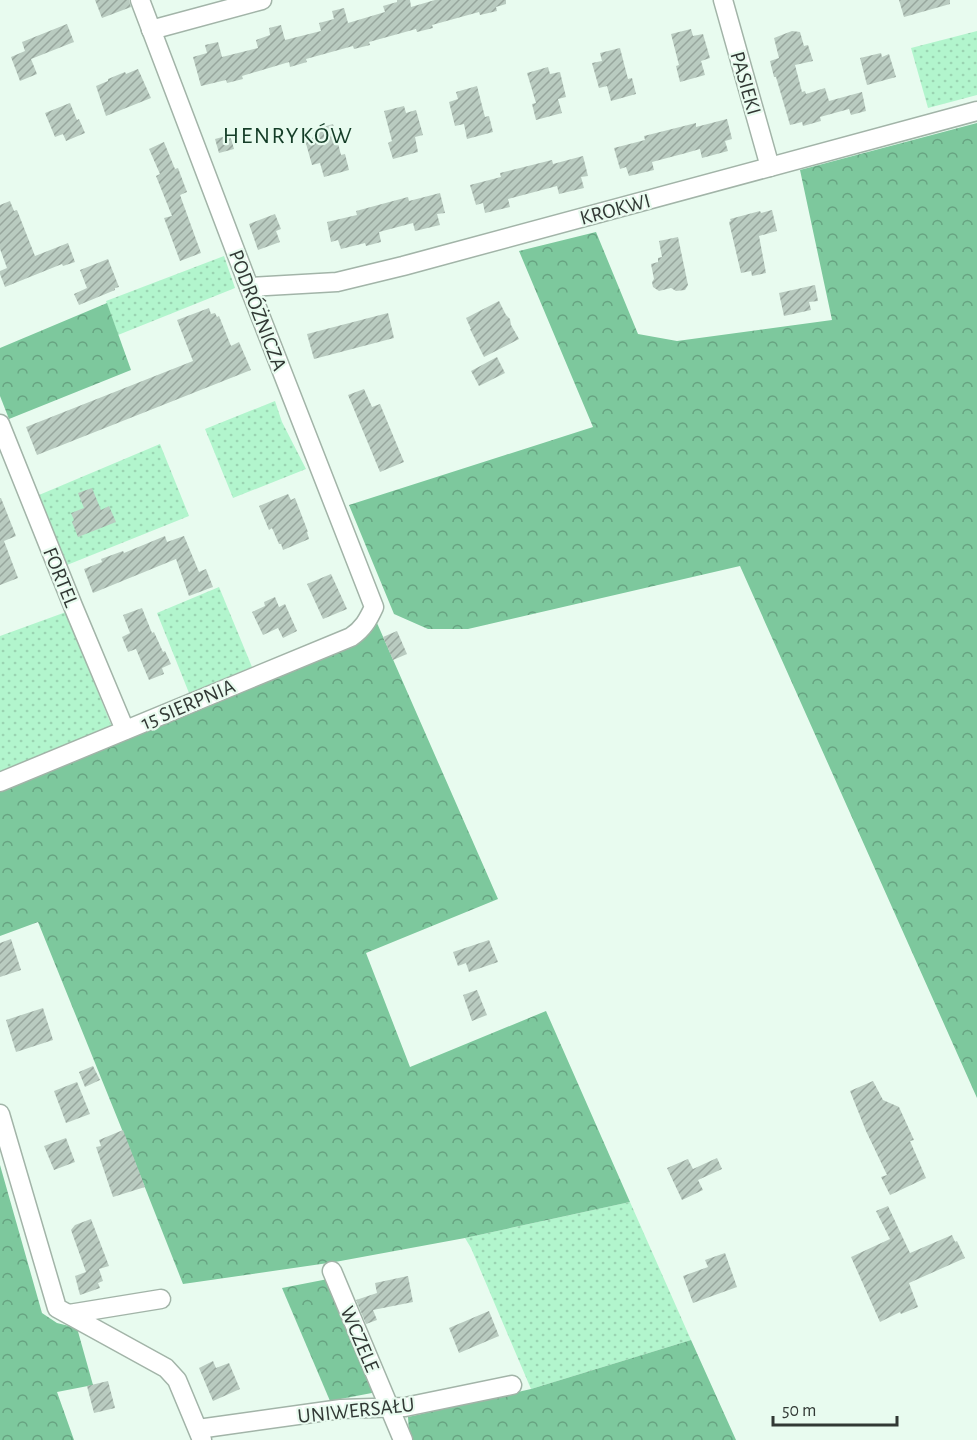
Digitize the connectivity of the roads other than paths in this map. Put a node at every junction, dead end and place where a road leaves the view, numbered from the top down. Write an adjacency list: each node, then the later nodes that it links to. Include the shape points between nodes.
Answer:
1 (140, 0): 4 (street, PODRÓŻNICZA)
2 (262, 0): 4 (street)
3 (723, 0): 6 (street, PASIEKI)
4 (151, 30): 7 (street, PODRÓŻNICZA)
5 (977, 111): 6 (street, KROKWI)
6 (770, 167): 7 (street, KROKWI, via 337,282)
7 (249, 287): 9 (street, PODRÓŻNICZA, via 372,600 374,607)
8 (0, 424): 10 (street, FORTEL)
9 (369, 618): 10 (street, 15 SIERPNIA, via 351,637)
10 (125, 730): 11 (street, 15 SIERPNIA)
11 (0, 782)
12 (0, 1114): 15 (street, via 57,1308)
13 (332, 1271): 17 (street, WCZELE)
14 (161, 1299): 15 (street)
15 (69, 1314): 18 (street, via 166,1368 177,1380)
16 (512, 1385): 17 (street, UNIWERSAŁU)
17 (389, 1408): 18 (street, UNIWERSAŁU, via 341,1409); 19 (street, WCZELE)
18 (200, 1435)
19 (403, 1440)

